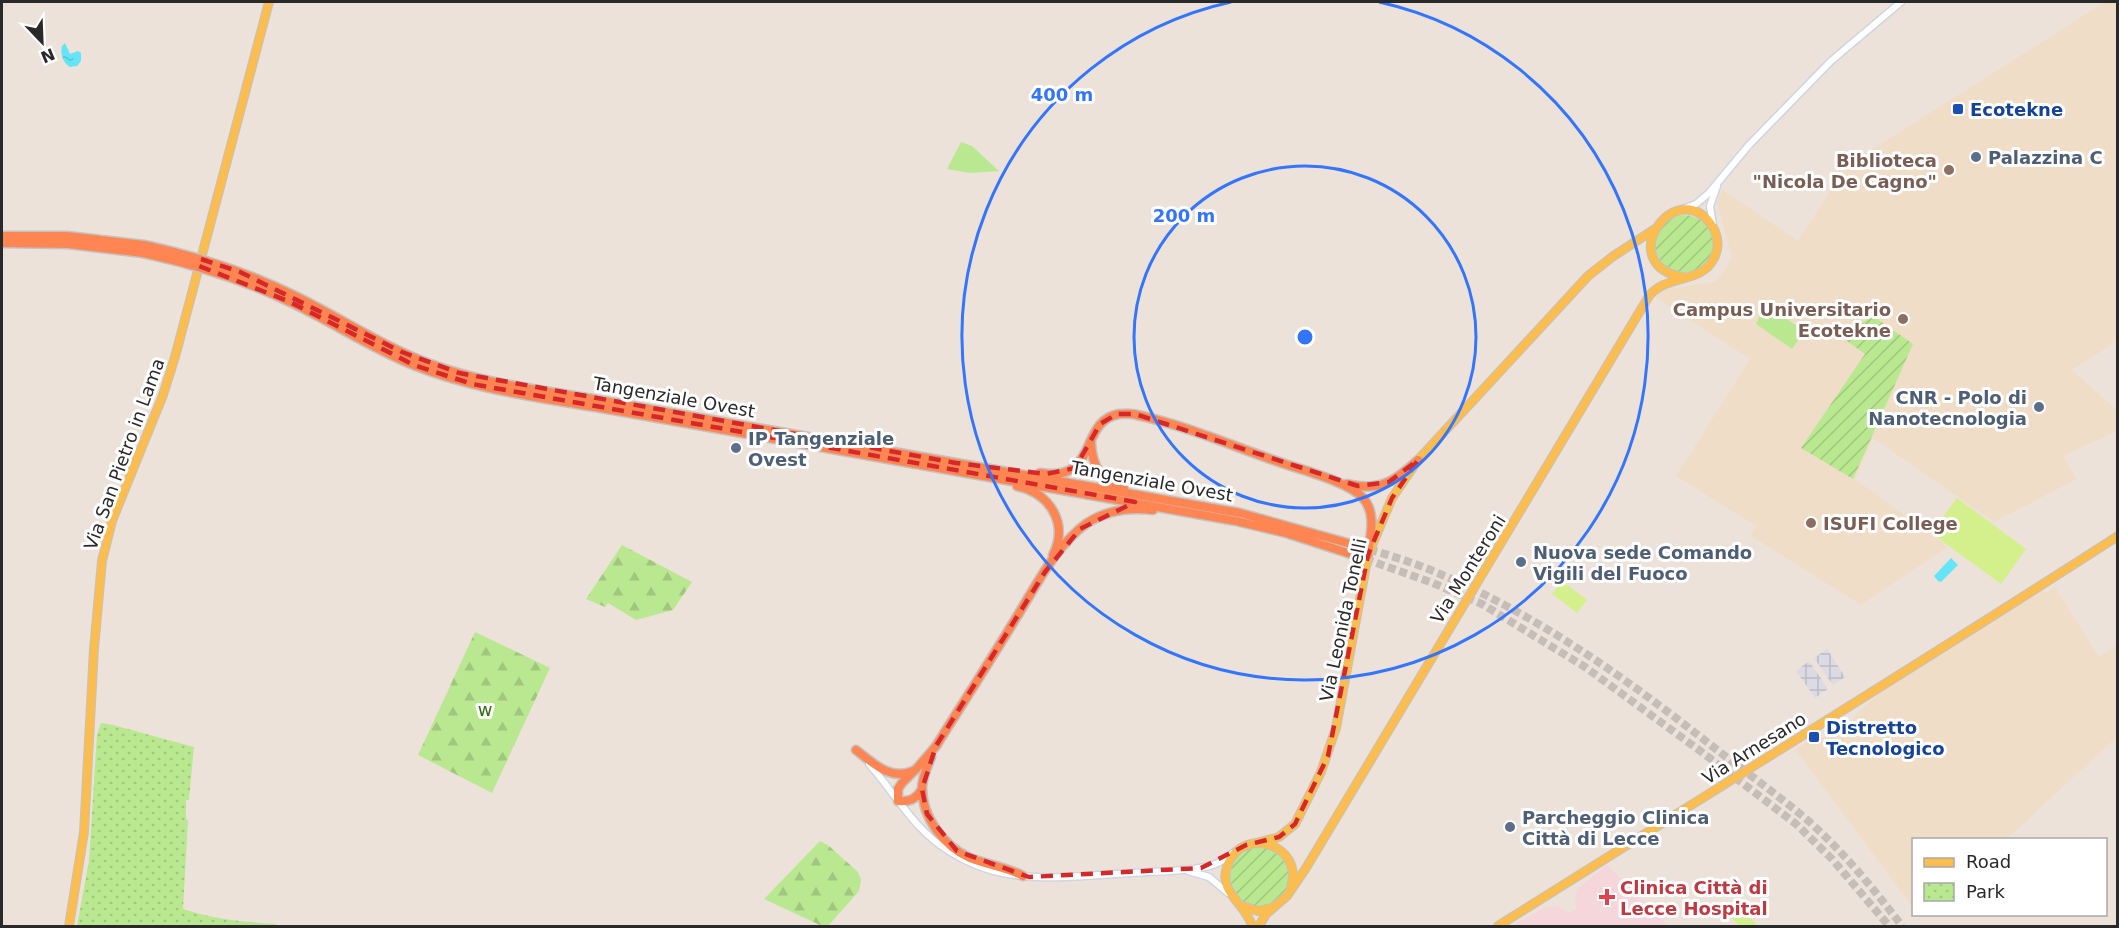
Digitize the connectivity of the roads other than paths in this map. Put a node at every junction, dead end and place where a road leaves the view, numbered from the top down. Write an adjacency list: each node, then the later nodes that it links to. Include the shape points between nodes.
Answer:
1 (269, 2): 37 (main road, Via San Pietro in Lama, via 175,357 112,521 102,561 84,832)
2 (1901, 2): 3 (street, via 1802,89)
3 (1719, 182): 4 (street, via 1696,204); 6 (street, via 1709,213)
4 (1679, 211): 5 (main road, via 1669,214); 6 (main road, via 1701,215)
5 (1654, 229): 10 (main road, via 1651,247 1658,265 1665,272); 13 (main road, Via Leonida Tonelli, via 1588,276)
6 (1715, 231): 10 (main road, Via Monteroni, via 1717,248 1709,266)
7 (2, 236): 9 (highway, Tangenziale Ovest, via 67,236)
8 (4, 244): 9 (highway, Tangenziale Ovest)
9 (143, 249): 11 (highway, Tangenziale Ovest, bridge, via 257,287 441,375 482,386)
10 (1683, 277): 33 (main road, Via Monteroni, via 1660,285 1649,296)
11 (608, 406): 14 (highway, Tangenziale Ovest); 15 (highway, Tangenziale Ovest)
12 (1091, 442): 14 (highway, via 1075,468 1056,475); 16 (highway, via 1100,424 1117,414 1135,414); 17 (highway, via 1096,467 1113,485)
13 (1418, 460): 16 (highway, via 1400,476 1383,484 1368,487); 22 (main road, Via Leonida Tonelli, via 1392,498)
14 (956, 463): 17 (highway, Tangenziale Ovest)
15 (947, 469): 18 (highway, Tangenziale Ovest); 23 (highway, via 1022,487 1045,500 1057,516 1060,528)
16 (1338, 483): 22 (highway, via 1358,493 1371,512)
17 (1191, 505): 20 (highway, Tangenziale Ovest, via 1277,523)
18 (1236, 520): 21 (highway, Tangenziale Ovest); 23 (highway, via 1136,508 1116,511 1080,529)
19 (2118, 536): 40 (main road, Via Arnesano)
20 (1358, 546)
21 (1354, 555)
22 (1368, 555): 29 (main road, Via Leonida Tonelli, via 1336,728 1322,772 1295,824 1279,837)
23 (1045, 572): 24 (highway)
24 (936, 746): 26 (highway); 27 (highway)
25 (855, 750): 26 (highway, via 889,773 907,773); 28 (street)
26 (918, 767): 28 (highway, via 898,789)
27 (922, 789): 28 (highway, via 915,799); 32 (highway, via 927,814 949,844 969,858)
28 (898, 801): 32 (street, via 922,830 958,856 996,872)
29 (1256, 843): 30 (main road); 33 (main road, via 1271,845 1284,854 1292,868)
30 (1239, 850): 31 (street, via 1209,866); 34 (main road, via 1226,870)
31 (1175, 870): 32 (street, via 1051,878); 34 (street, via 1209,878)
32 (1023, 876)
33 (1290, 891): 36 (main road, Via Monteroni)
34 (1230, 894): 35 (main road)
35 (1239, 904): 36 (main road, via 1258,911); 38 (main road)
36 (1274, 907): 39 (main road, Via Monteroni)
37 (69, 927)
38 (1252, 927)
39 (1259, 927)
40 (1498, 927)

